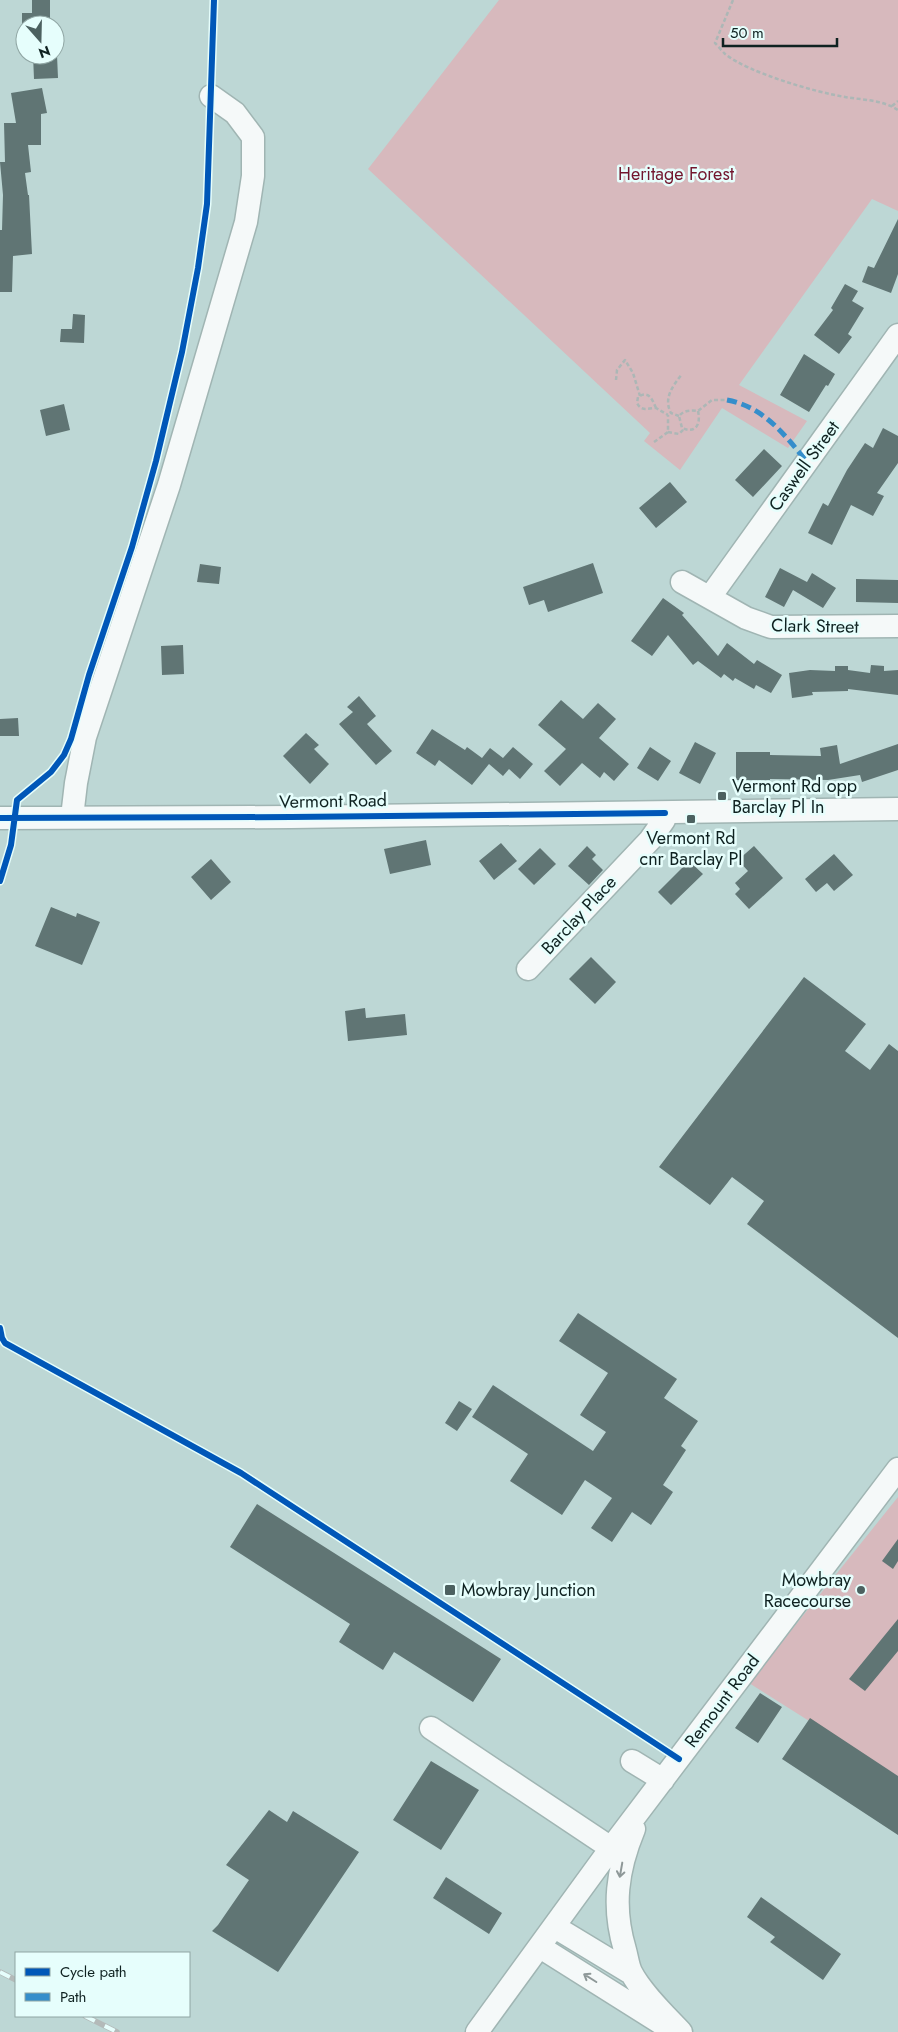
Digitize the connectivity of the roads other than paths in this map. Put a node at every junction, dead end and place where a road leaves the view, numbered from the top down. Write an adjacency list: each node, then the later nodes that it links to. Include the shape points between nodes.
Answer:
1 (212, 96): 8 (street, via 235,113 252,137 253,176 246,222 169,485 84,737)
2 (898, 334): 4 (street, Caswell Street)
3 (682, 582): 4 (street, Clark Street)
4 (710, 597): 5 (street, Clark Street, via 770,627)
5 (898, 626)
6 (898, 809): 7 (street, Vermont Road)
7 (665, 812): 8 (street, Vermont Road); 10 (street, Barclay Place, via 664,820 650,840)
8 (72, 817): 9 (street, Vermont Road)
9 (0, 818)
10 (528, 969)
11 (898, 1468): 14 (street, Remount Road)
12 (431, 1728): 16 (street)
13 (632, 1761): 14 (street)
14 (663, 1780): 15 (street, Remount Road)
15 (642, 1808): 16 (street, Remount Road); 19 (street, one-way to 19, via 624,1854 616,1896 619,1931)
16 (611, 1848): 17 (street, Remount Road)
17 (555, 1927): 18 (street, Remount Road); 19 (street)
18 (540, 1947): 20 (street, one-way to 18); 21 (street, Remount Road)
19 (628, 1971): 20 (street); 23 (street)
20 (611, 1991): 22 (street)
21 (477, 2032)
22 (676, 2032)
23 (681, 2032)

